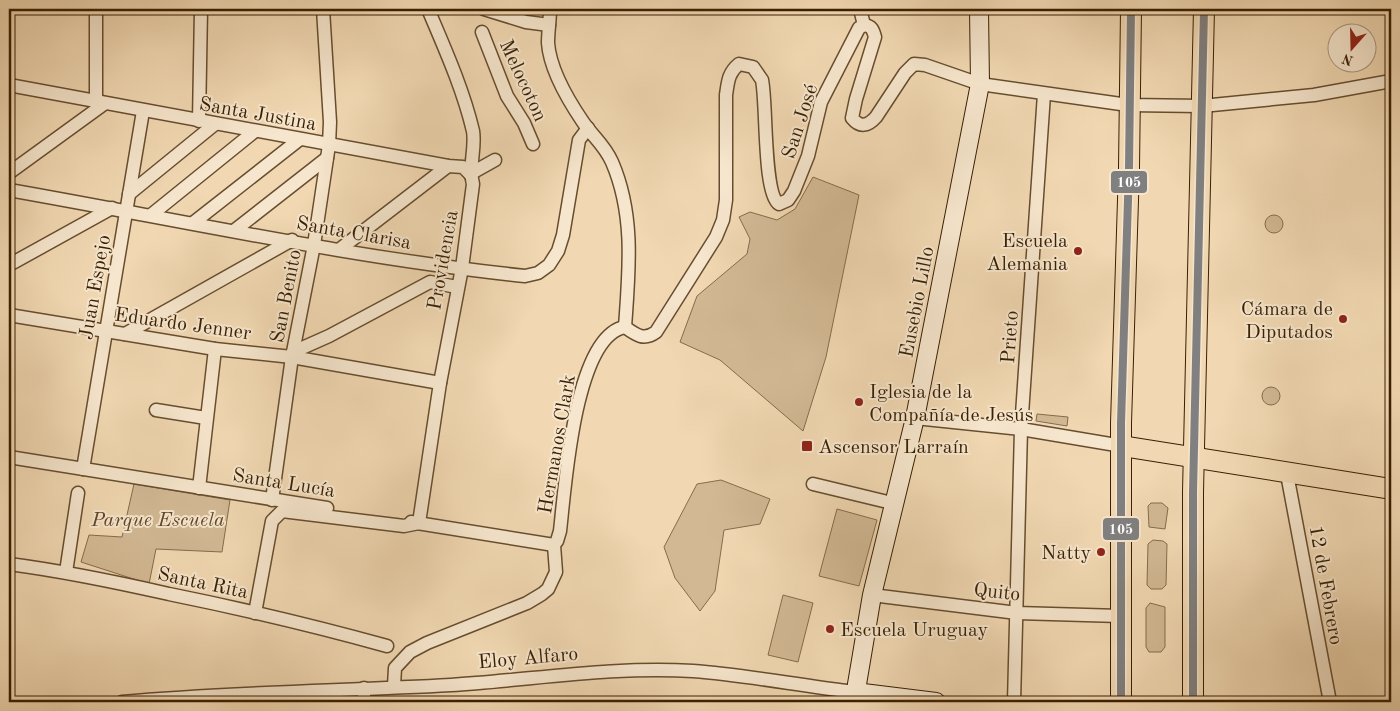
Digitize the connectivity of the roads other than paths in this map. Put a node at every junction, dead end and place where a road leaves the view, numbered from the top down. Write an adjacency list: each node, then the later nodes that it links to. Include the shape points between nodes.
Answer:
1 (96, 9): 18 (street)
2 (201, 9): 22 (street)
3 (323, 9): 27 (street, San Benito)
4 (428, 9): 33 (street, Providencia, via 455,73 473,133 474,155)
5 (484, 9): 11 (street, via 526,22)
6 (550, 9): 11 (street)
7 (860, 9): 12 (street)
8 (979, 9): 15 (street, Eusebio Lillo)
9 (1131, 9): 19 (main road)
10 (1204, 9): 20 (main road)
11 (549, 24): 24 (street, via 550,54 564,90)
12 (864, 25): 15 (street, via 873,30 875,37 856,99 852,118 856,124 871,122 876,117 914,64); 48 (street, San José, via 859,28 821,102 808,156 794,191 782,204 776,202 769,178 762,80 758,72 746,65 739,64 732,69 726,95 726,200 716,237 656,332 644,337)
13 (482, 32): 28 (street, Melocoton, via 507,96)
14 (1391, 81): 20 (street, via 1314,95)
15 (980, 84): 17 (street); 56 (street, Eusebio Lillo)
16 (9, 86): 18 (street, Santa Justina)
17 (1044, 94): 19 (street); 57 (street, Prieto)
18 (97, 106): 21 (street, Santa Justina); 32 (street)
19 (1128, 106): 20 (street); 58 (main road)
20 (1202, 106): 60 (main road)
21 (143, 111): 22 (street, Santa Justina); 35 (street, Juan Espejo)
22 (199, 121): 23 (street, Santa Justina)
23 (215, 124): 25 (street, Santa Justina); 35 (street)
24 (588, 128): 45 (street, Santa Clarisa, via 580,140 563,235 549,265 538,274 525,276); 48 (street, via 603,144 612,162 622,188 628,219 630,259)
25 (255, 131): 26 (street, Santa Justina); 38 (street)
26 (300, 139): 27 (street, Santa Justina); 39 (street)
27 (329, 144): 29 (street, San Benito); 31 (street, Santa Justina)
28 (533, 144)
29 (327, 158): 40 (street); 42 (street, San Benito)
30 (495, 160): 33 (street)
31 (448, 166): 33 (street, Santa Justina, via 463,166); 43 (street)
32 (9, 173)
33 (470, 174): 45 (street, Providencia, via 473,184)
34 (9, 190): 36 (street, Santa Clarisa)
35 (129, 194): 37 (street, Juan Espejo)
36 (112, 208): 37 (street, Santa Clarisa); 44 (street)
37 (126, 211): 38 (street, Santa Clarisa); 49 (street, Juan Espejo)
38 (151, 215): 39 (street, Santa Clarisa)
39 (192, 223): 40 (street, Santa Clarisa)
40 (235, 230): 41 (street, Santa Clarisa)
41 (292, 240): 42 (street, Santa Clarisa); 50 (street)
42 (314, 245): 43 (street, Santa Clarisa); 52 (street, San Benito)
43 (340, 249): 45 (street, Santa Clarisa)
44 (9, 265)
45 (462, 268): 46 (street, Providencia)
46 (457, 287): 52 (street, via 430,282); 53 (street, Providencia)
47 (9, 315): 49 (street, Eduardo Jenner)
48 (625, 327): 70 (street, Hermanos Clark, via 618,328 604,341 585,376 570,447 560,531)
49 (106, 331): 50 (street, Eduardo Jenner); 61 (street, Juan Espejo)
50 (125, 334): 51 (street, Eduardo Jenner)
51 (215, 350): 52 (street, Eduardo Jenner); 55 (street)
52 (292, 354): 53 (street, Eduardo Jenner); 67 (street, San Benito)
53 (440, 384): 69 (street, Providencia)
54 (156, 410): 55 (street)
55 (206, 418): 64 (street)
56 (915, 418): 57 (street); 68 (street, Eusebio Lillo)
57 (1021, 429): 58 (street); 75 (street, Prieto)
58 (1122, 446): 60 (main road); 76 (main road)
59 (9, 458): 61 (street, Santa Lucía)
60 (1194, 459): 62 (main road); 88 (main road)
61 (83, 469): 64 (street, Santa Lucía)
62 (1288, 474): 65 (main road); 89 (street, 12 de Febrero)
63 (813, 484): 68 (street)
64 (198, 488): 67 (street, Santa Lucía)
65 (1391, 489)
66 (78, 493): 72 (street)
67 (272, 500): 69 (street, Santa Lucía)
68 (896, 504): 73 (street, Eusebio Lillo)
69 (419, 523): 70 (street, Santa Lucía); 74 (street, via 404,526 282,511 272,521)
70 (554, 545): 78 (street, Hermanos Clark, via 556,572 548,589 527,603 415,649 395,668)
71 (9, 564): 72 (street, Santa Rita)
72 (66, 572): 74 (street, Santa Rita)
73 (872, 595): 75 (street, Quito); 80 (street, Eusebio Lillo)
74 (255, 612): 77 (street, Santa Rita)
75 (1017, 613): 76 (street, Quito); 86 (street, Prieto)
76 (1120, 616): 87 (main road)
77 (387, 646)
78 (394, 686): 79 (street, Eloy Alfaro); 80 (street, Eloy Alfaro, via 453,685 598,672 694,671)
79 (364, 688): 81 (street, Eloy Alfaro); 84 (street)
80 (854, 697): 85 (street, Eloy Alfaro)
81 (170, 698): 82 (street, Eloy Alfaro); 83 (street)
82 (122, 702)
83 (187, 702)
84 (364, 702)
85 (936, 702)
86 (1014, 702)
87 (1121, 702)
88 (1193, 702)
89 (1330, 702)

